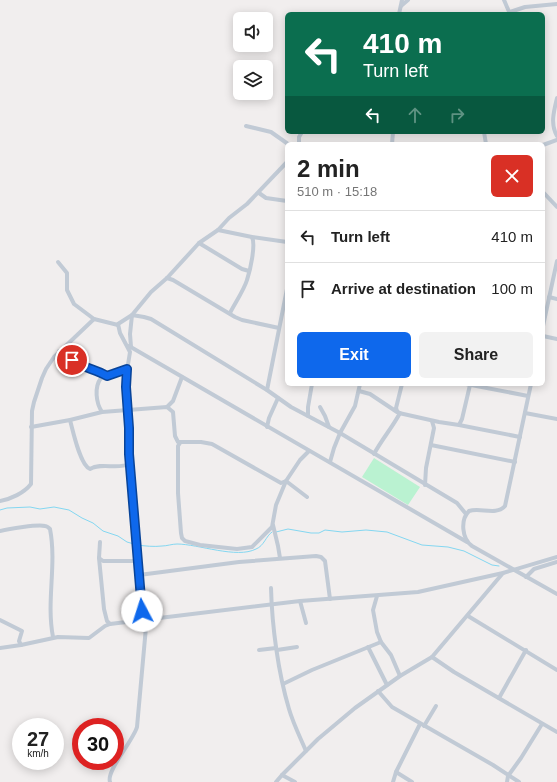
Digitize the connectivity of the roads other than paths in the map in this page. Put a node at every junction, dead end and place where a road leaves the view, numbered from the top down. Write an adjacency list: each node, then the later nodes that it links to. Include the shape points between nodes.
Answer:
1 (402, 0): 5 (street)
2 (408, 0): 5 (street)
3 (504, 0): 7 (street)
4 (557, 4): 8 (street, via 525,7)
5 (401, 6): 6 (street)
6 (400, 12)
7 (510, 12)
8 (512, 12)
9 (557, 98): 11 (street, via 553,120)
10 (246, 126): 13 (street, via 270,132)
11 (557, 136)
12 (557, 140): 14 (street)
13 (285, 142)
14 (545, 144)
15 (285, 164): 16 (street)
16 (258, 193): 18 (street, via 266,198); 20 (street)
17 (545, 194): 19 (street)
18 (285, 201)
19 (557, 207)
20 (218, 230): 21 (street); 23 (street)
21 (252, 237): 22 (street); 26 (street, via 254,241)
22 (285, 242)
23 (199, 243): 26 (street); 27 (street)
24 (557, 261): 28 (street)
25 (58, 262): 34 (street, via 67,273 66,285 71,300)
26 (249, 271): 32 (street)
27 (167, 278): 32 (street); 33 (street, via 151,292)
28 (549, 297): 30 (street); 31 (street)
29 (285, 299): 36 (street)
30 (557, 299)
31 (545, 309)
32 (230, 314): 36 (street, via 242,320)
33 (132, 315): 35 (street); 39 (street); 52 (street, via 151,319)
34 (94, 319): 35 (street); 40 (street)
35 (118, 325): 39 (street)
36 (279, 328): 52 (street)
37 (545, 336): 38 (street)
38 (557, 339)
39 (128, 346): 41 (street); 42 (street)
40 (60, 351): 44 (street, via 80,366); 68 (street, via 48,365 42,378 34,402)
41 (138, 351): 42 (street); 45 (street)
42 (130, 356): 43 (street)
43 (127, 369): 44 (street); 58 (street)
44 (107, 376): 59 (street, via 101,378 98,386 98,404)
45 (182, 376): 57 (street, via 173,401); 69 (street)
46 (312, 386): 62 (street)
47 (360, 386): 53 (street)
48 (402, 386): 60 (street, via 396,408)
49 (468, 386): 67 (street)
50 (473, 386): 54 (street)
51 (530, 386): 54 (street)
52 (267, 390): 55 (street)
53 (359, 391): 60 (street, via 370,394); 72 (street, via 354,408)
54 (528, 396): 61 (street)
55 (278, 398): 62 (street); 69 (street)
56 (320, 406): 70 (street)
57 (167, 407): 58 (street); 74 (street, via 173,412 175,436)
58 (128, 410): 59 (street); 80 (street)
59 (102, 412): 64 (street)
60 (399, 413): 65 (street); 77 (street)
61 (525, 413): 63 (street); 73 (street)
62 (308, 416): 70 (street)
63 (557, 419)
64 (70, 420): 68 (street); 80 (street, via 81,456 88,469 98,465 117,467)
65 (432, 421): 66 (street); 71 (street)
66 (438, 422): 67 (street); 71 (street)
67 (459, 425): 73 (street)
68 (31, 426): 84 (street, via 31,484 12,497)
69 (267, 427): 76 (street)
70 (329, 427): 72 (street)
71 (434, 428): 75 (street)
72 (340, 434): 77 (street); 78 (street)
73 (520, 437): 79 (street)
74 (180, 443): 81 (street, via 212,444 279,482); 86 (street, via 178,493 181,534 185,541 221,548 246,549 255,545)
75 (431, 445): 79 (street); 82 (street)
76 (309, 451): 78 (street); 81 (street)
77 (374, 454): 82 (street)
78 (330, 462): 89 (street)
79 (515, 462): 85 (street, via 504,508 490,511 473,510)
80 (130, 464): 93 (street)
81 (286, 482): 83 (street); 86 (street, via 276,505)
82 (425, 485): 85 (street, via 457,503)
83 (307, 497)
84 (0, 501)
85 (466, 514): 89 (street, via 464,530)
86 (273, 524): 92 (street)
87 (0, 531): 110 (street, via 41,526 50,529 50,608)
88 (100, 542): 91 (street)
89 (467, 542): 95 (street, via 485,555)
90 (557, 557): 95 (street)
91 (99, 558): 93 (street, via 102,561); 109 (street, via 105,616)
92 (280, 558): 97 (street); 102 (street, via 323,558)
93 (138, 561): 97 (street)
94 (557, 562): 98 (street, via 534,569)
95 (513, 569): 96 (street); 98 (street)
96 (503, 573): 101 (street, via 418,592); 105 (street)
97 (139, 575): 107 (street)
98 (526, 577): 100 (street)
99 (271, 588): 104 (street)
100 (557, 594)
101 (378, 596): 102 (street); 111 (street, via 374,613)
102 (330, 599): 103 (street)
103 (300, 601): 104 (street); 108 (street)
104 (272, 605): 107 (street); 116 (street)
105 (468, 616): 118 (street); 119 (street)
106 (0, 620): 112 (street, via 22,630 19,641)
107 (144, 620): 109 (street); 134 (street, via 146,630 137,727 132,740 111,772)
108 (306, 623)
109 (110, 624): 110 (street, via 89,638)
110 (53, 638): 112 (street)
111 (381, 642): 114 (street); 121 (street, via 391,655)
112 (21, 645): 115 (street)
113 (297, 647): 116 (street)
114 (368, 647): 122 (street); 123 (street)
115 (0, 648)
116 (277, 649): 117 (street); 122 (street)
117 (259, 650)
118 (526, 650): 120 (street); 125 (street)
119 (432, 657): 121 (street); 125 (street)
120 (557, 670)
121 (400, 676): 123 (street)
122 (283, 684): 130 (street, via 289,711)
123 (387, 685): 124 (street)
124 (378, 691): 128 (street, via 392,707); 130 (street, via 331,727)
125 (499, 698): 127 (street)
126 (436, 706): 128 (street)
127 (542, 724): 129 (street); 133 (street)
128 (422, 725): 131 (street); 133 (street)
129 (557, 732)
130 (306, 751): 132 (street)
131 (396, 772): 137 (street); 138 (street)
132 (282, 775): 135 (street); 136 (street)
133 (508, 776): 139 (street); 140 (street)
134 (110, 782)
135 (276, 782)
136 (295, 782)
137 (393, 782)
138 (412, 782)
139 (507, 782)
140 (519, 782)

